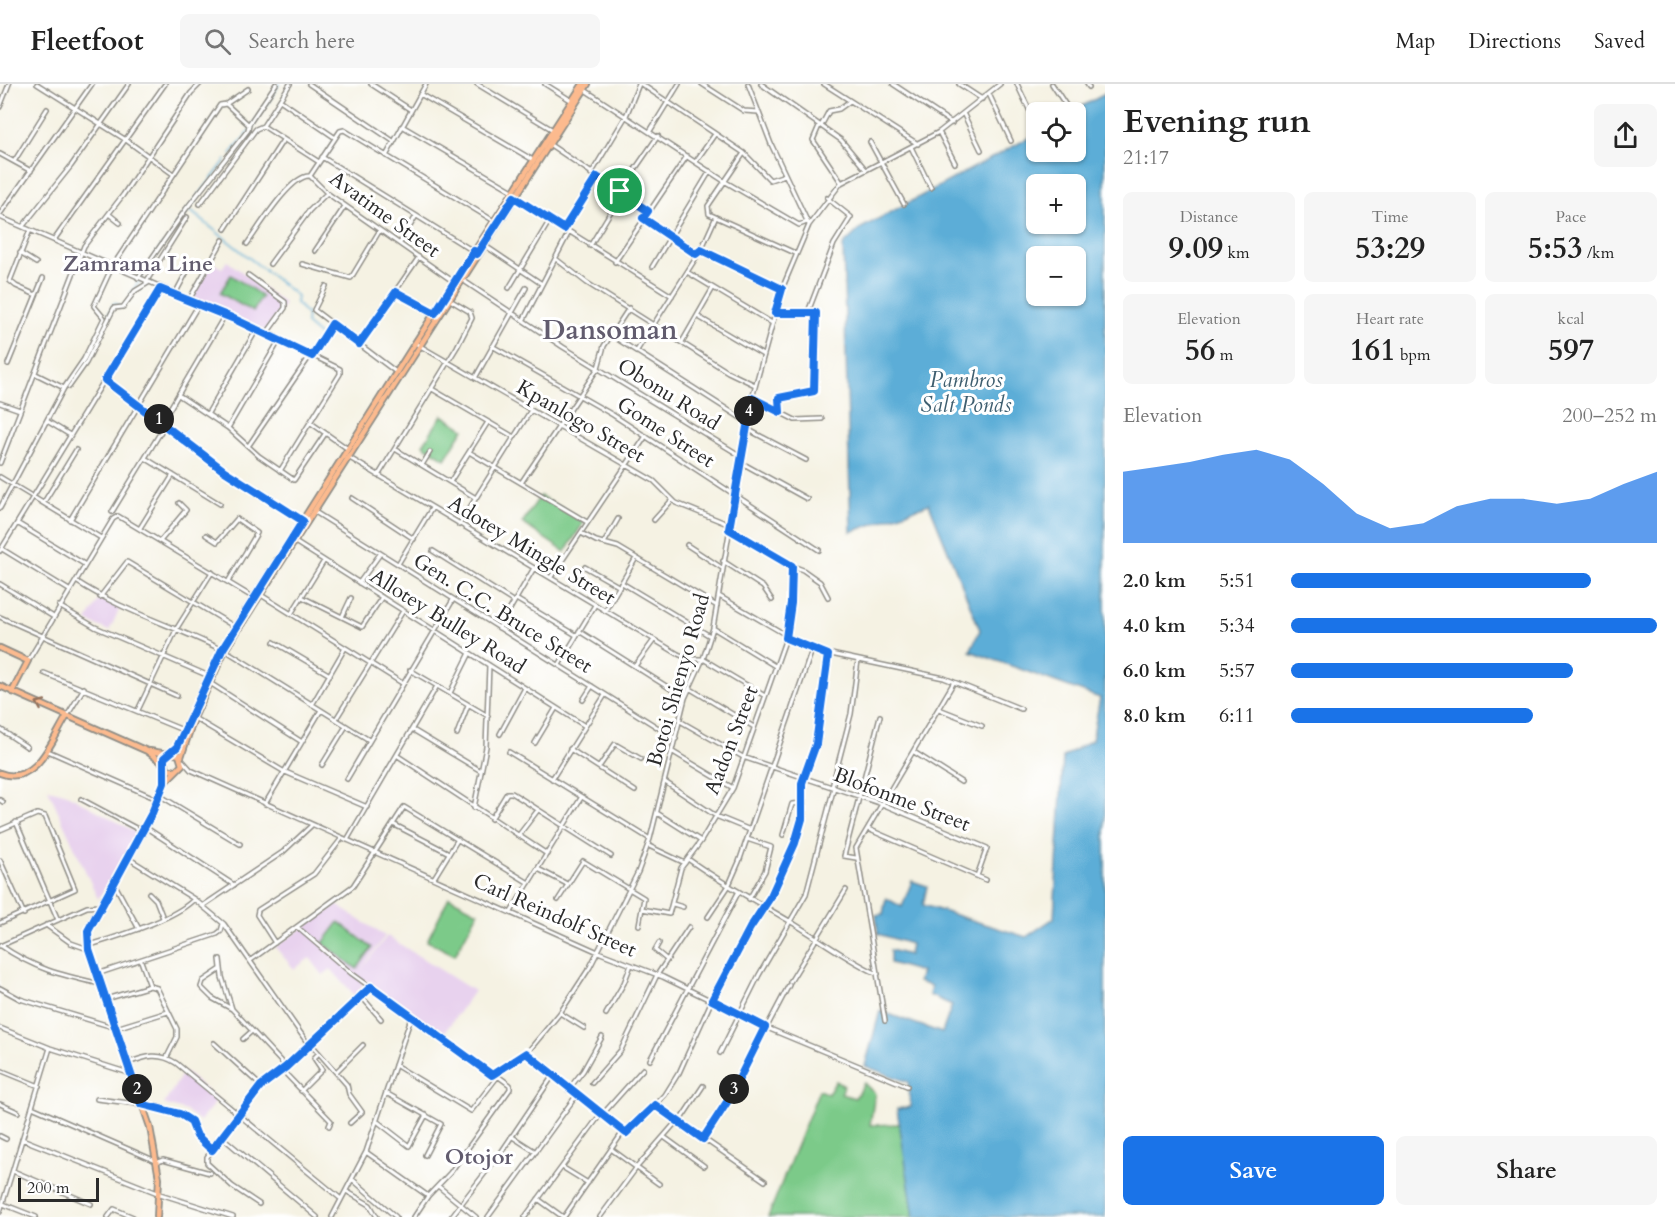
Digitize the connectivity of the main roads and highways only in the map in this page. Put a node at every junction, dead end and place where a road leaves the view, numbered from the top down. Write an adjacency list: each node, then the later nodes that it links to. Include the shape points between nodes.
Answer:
1 (585, 86): 2 (main road); 2 (main road)
2 (514, 194): 3 (main road); 3 (main road)
3 (475, 253): 4 (main road); 4 (main road)
4 (417, 344): 5 (main road); 5 (main road, via 396,372)
5 (351, 450): 6 (main road); 6 (main road)
6 (255, 599): 8 (main road); 8 (main road)
7 (0, 648): 10 (main road, via 28,661)
8 (224, 650): 13 (main road); 14 (main road, via 194,718)
9 (0, 686): 10 (main road)
10 (12, 692): 11 (main road, one-way to 10)
11 (67, 716): 12 (main road); 17 (main road, via 31,772 16,777)
12 (147, 751): 13 (main road); 15 (main road)
13 (170, 753): 14 (main road); 15 (main road)
14 (182, 759): 16 (main road)
15 (165, 766): 16 (main road); 18 (main road)
16 (177, 770): 18 (main road)
17 (0, 773)
18 (164, 783): 19 (main road, via 144,829 88,931 97,974 158,1162)
19 (157, 1217)

